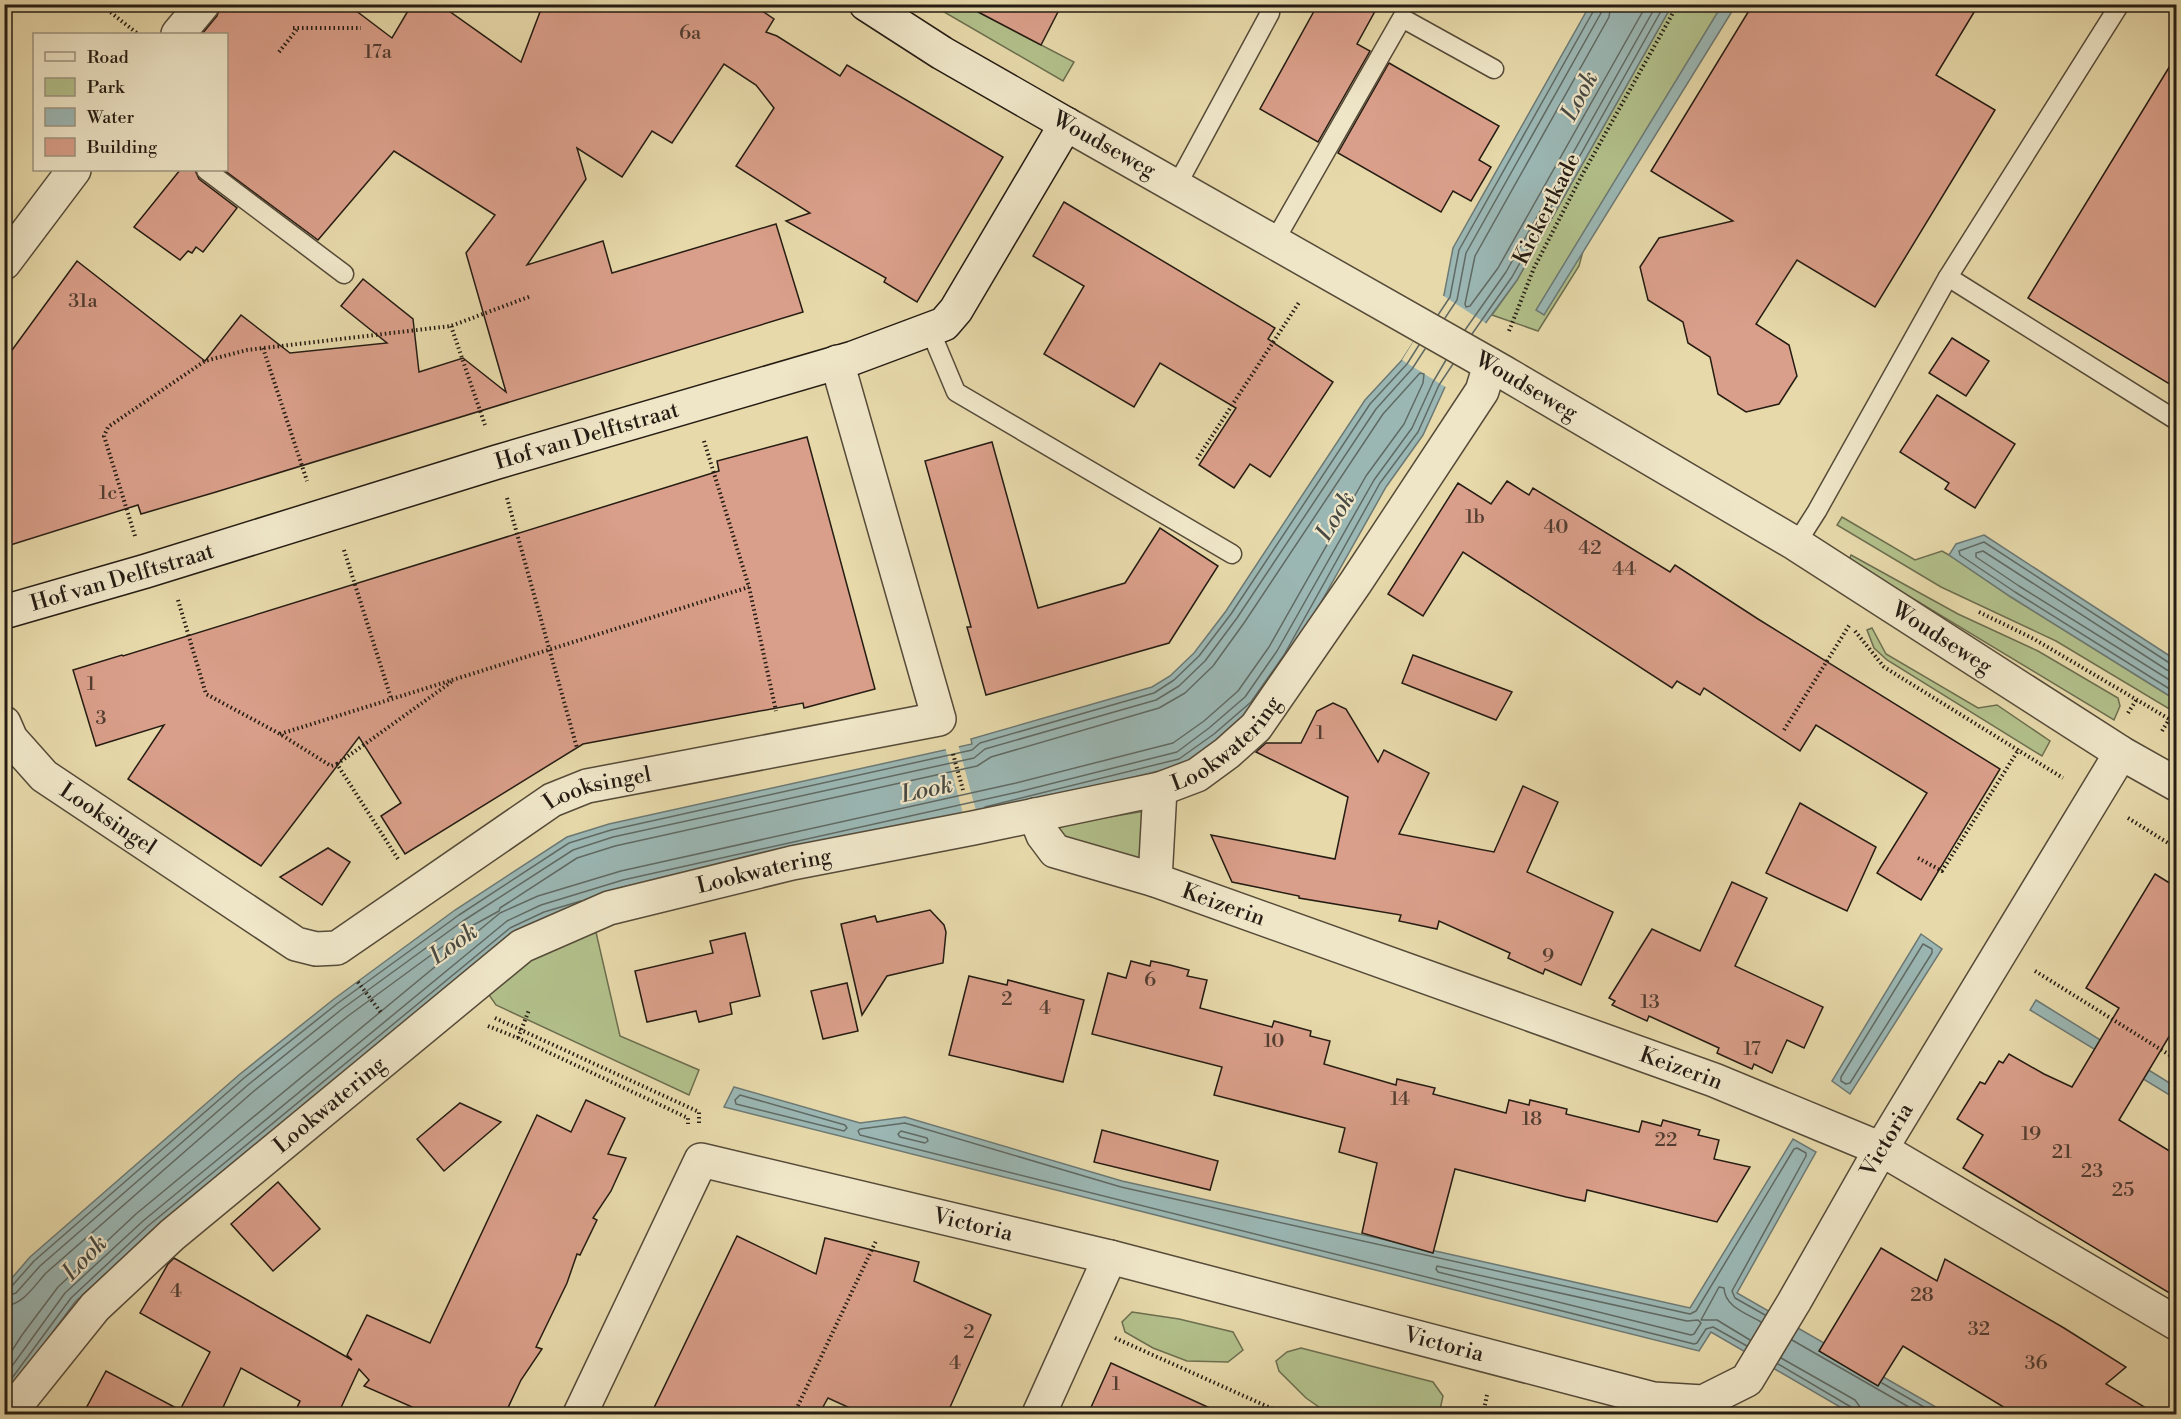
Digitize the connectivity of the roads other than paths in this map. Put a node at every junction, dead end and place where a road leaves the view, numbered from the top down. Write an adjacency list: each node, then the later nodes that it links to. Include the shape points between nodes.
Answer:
1 (203, 4): 5 (street)
2 (866, 4): 7 (street, Woudseweg)
3 (2120, 4): 14 (lane)
4 (1270, 13): 10 (lane)
5 (179, 33)
6 (1494, 69): 11 (lane, via 1402,18)
7 (1066, 124): 10 (street, Woudseweg); 15 (street, Hof van Delftstraat, via 956,310 944,324)
8 (74, 171): 12 (street)
9 (207, 171): 13 (lane)
10 (1177, 185): 11 (street, Woudseweg)
11 (1274, 242): 16 (street, Woudseweg, via 1422,327)
12 (4, 263)
13 (344, 274)
14 (1948, 277): 18 (lane); 19 (lane)
15 (930, 330): 17 (street, Hof van Delftstraat); 20 (lane, via 956,392)
16 (1488, 352): 19 (street, Woudseweg); 25 (street, Lookwatering, via 1482,391 1256,727 1197,775)
17 (837, 362): 21 (street, Hof van Delftstraat); 22 (street, Looksingel, via 939,719 587,786 552,800 337,948 316,949 296,944 44,776 11,739)
18 (2176, 420)
19 (1796, 544): 23 (street, Woudseweg)
20 (1232, 554)
21 (4, 612)
22 (4, 723)
23 (2121, 753): 24 (street, Woudseweg); 28 (street, Victoria)
24 (2176, 784)
25 (1160, 789): 26 (street, Lookwatering); 27 (street, Keizerin)
26 (1035, 815): 27 (street, Keizerin, via 1055,851); 32 (street, Lookwatering, via 792,863 609,908 522,946 172,1235 95,1307)
27 (1155, 880): 28 (street, Keizerin, via 1714,1080)
28 (1881, 1149): 30 (street, Keizerin); 31 (street, Victoria, via 1747,1380 1703,1402)
29 (1110, 1257): 31 (street, Victoria); 33 (street, Victoria, via 701,1160); 34 (street)
30 (2176, 1323)
31 (1651, 1407)
32 (9, 1414)
33 (580, 1414)
34 (1039, 1414)

